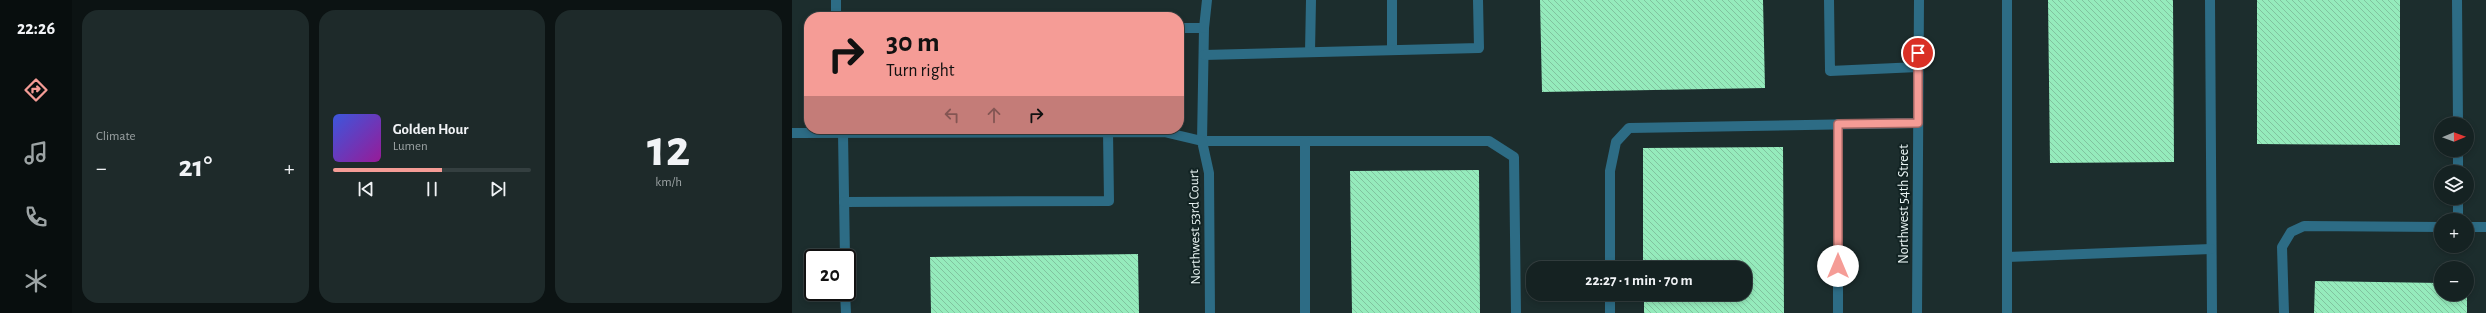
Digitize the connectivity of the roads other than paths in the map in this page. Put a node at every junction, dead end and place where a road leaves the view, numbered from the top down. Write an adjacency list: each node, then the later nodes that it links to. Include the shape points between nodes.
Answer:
1 (836, 0): 11 (street)
2 (1207, 0): 13 (street, Northwest 53rd Court)
3 (1311, 0): 15 (street)
4 (1392, 0): 14 (street)
5 (1478, 0): 14 (street, via 1479,48)
6 (1828, 0): 17 (street, via 1830,71)
7 (1918, 0): 17 (street, Northwest 54th Street)
8 (2007, 0): 34 (street)
9 (2210, 0): 33 (street)
10 (2457, 0): 18 (street)
11 (836, 12)
12 (1184, 28): 13 (street)
13 (1204, 28): 16 (street, Northwest 53rd Court)
14 (1392, 50): 15 (street)
15 (1310, 52): 16 (street)
16 (1204, 55): 26 (street, Northwest 53rd Court)
17 (1918, 67): 19 (street, Northwest 54th Street)
18 (2458, 117)
19 (1918, 123): 20 (street); 44 (street, Northwest 54th Street)
20 (1838, 124): 35 (street, via 1629,128 1616,142 1610,171); 43 (street)
21 (792, 134): 22 (street)
22 (804, 134)
23 (843, 134): 28 (street)
24 (1108, 134): 28 (street, via 1109,202)
25 (1174, 134): 26 (street)
26 (1202, 140): 27 (street); 39 (street, Northwest 53rd Court, via 1209,173)
27 (1305, 141): 40 (street); 41 (street, via 1489,141 1514,157)
28 (844, 202): 32 (street)
29 (2434, 226): 47 (street, via 2304,226 2290,232 2282,246)
30 (2474, 227): 31 (street)
31 (2486, 227)
32 (845, 249)
33 (2211, 249): 34 (street); 46 (street)
34 (2007, 257): 45 (street)
35 (1610, 261)
36 (845, 301): 38 (street)
37 (1610, 301): 42 (street)
38 (846, 313)
39 (1210, 313)
40 (1305, 313)
41 (1516, 313)
42 (1610, 313)
43 (1838, 313)
44 (1917, 313)
45 (2007, 313)
46 (2212, 313)
47 (2284, 313)

